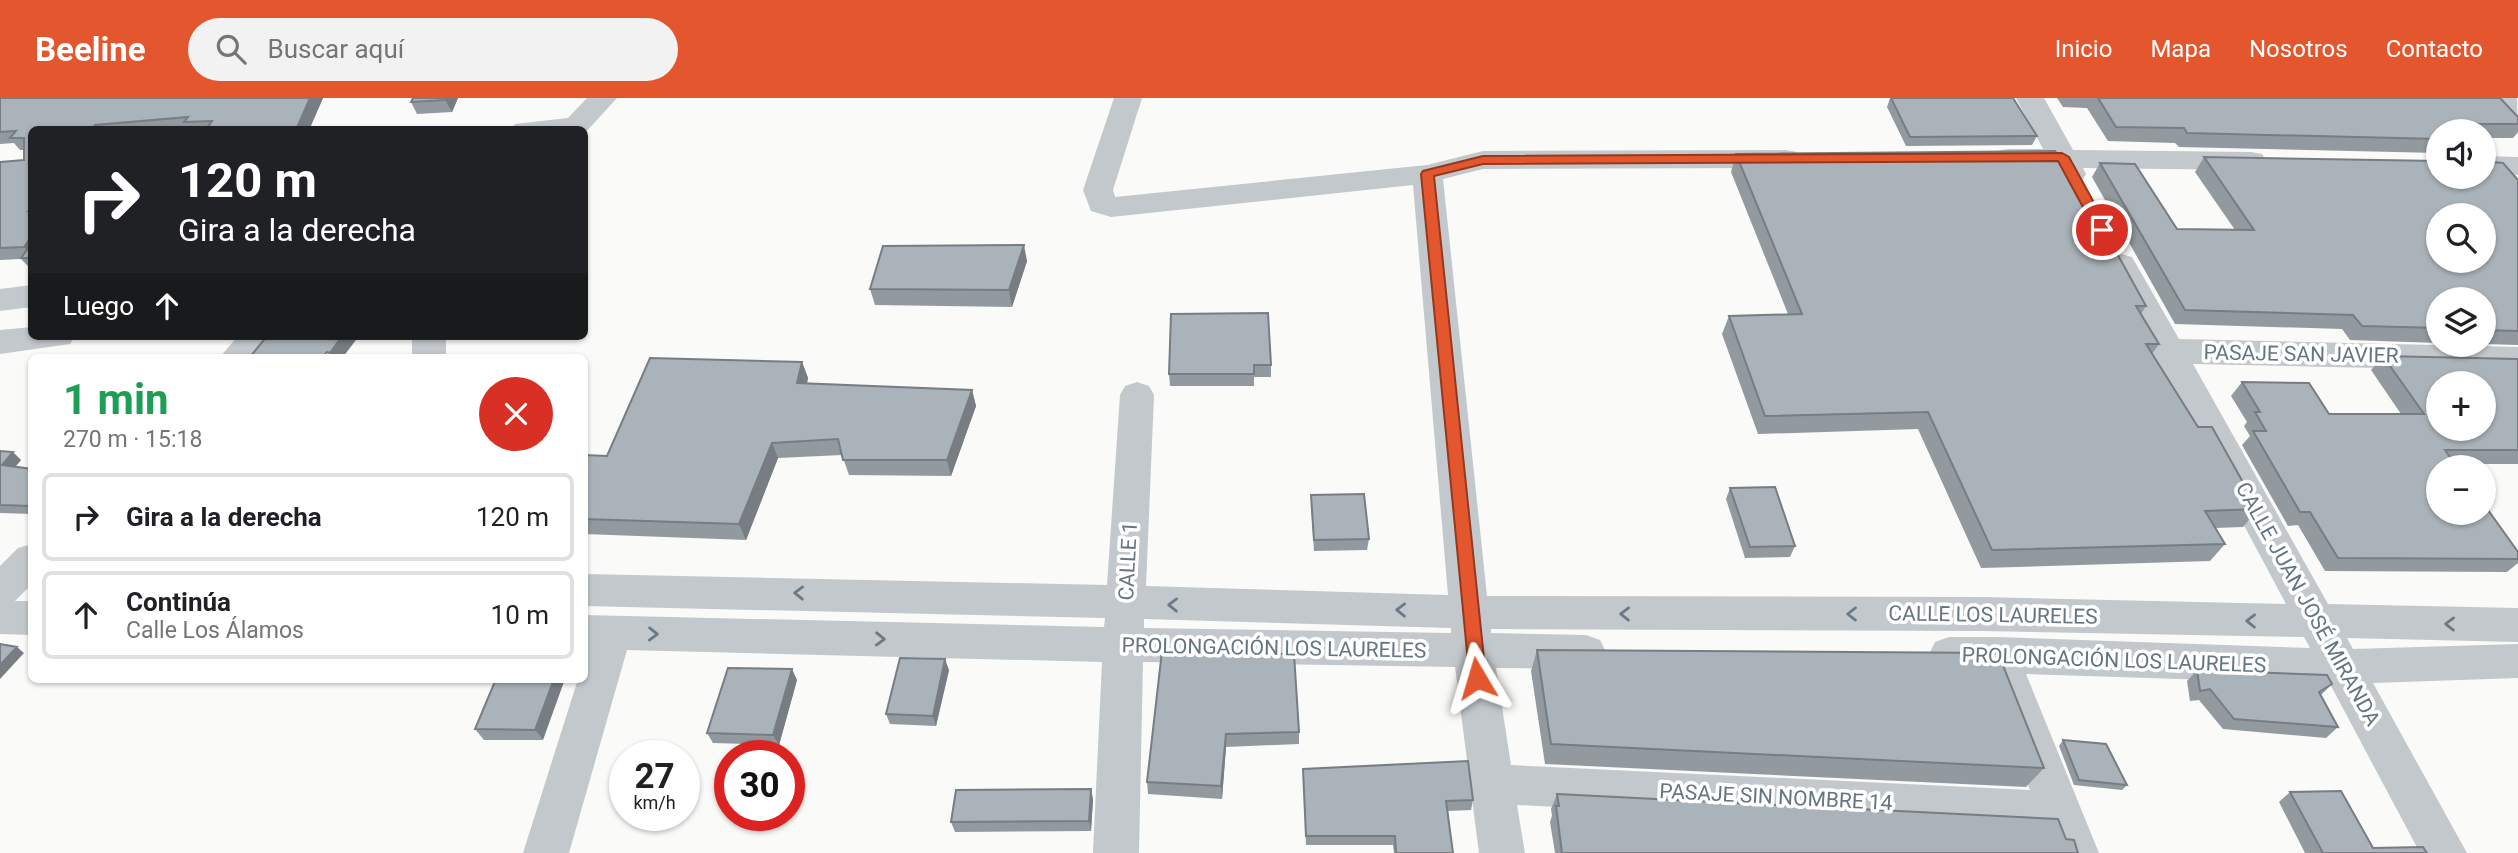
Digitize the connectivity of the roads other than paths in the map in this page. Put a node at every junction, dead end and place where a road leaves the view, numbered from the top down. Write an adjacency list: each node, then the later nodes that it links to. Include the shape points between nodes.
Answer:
1 (603, 98): 6 (street)
2 (1128, 98): 14 (street, via 1098,190 1102,204 1111,207)
3 (2030, 98): 7 (street, CALLE JUAN JOSÉ MIRANDA)
4 (2502, 98): 5 (street)
5 (2518, 116)
6 (575, 126)
7 (2062, 157): 8 (street); 11 (street); 20 (street, CALLE JUAN JOSÉ MIRANDA)
8 (1980, 158)
9 (1814, 159): 10 (street)
10 (1483, 160): 14 (street)
11 (2285, 161)
12 (2496, 165): 13 (street)
13 (2518, 166)
14 (1427, 174): 26 (street)
15 (28, 296): 16 (street)
16 (0, 300)
17 (28, 339): 19 (street)
18 (254, 340): 21 (street)
19 (0, 342)
20 (2168, 351): 22 (street, PASAJE SAN JAVIER); 29 (street, CALLE JUAN JOSÉ MIRANDA)
21 (240, 354)
22 (2518, 359)
23 (1137, 396): 25 (street, CALLE 1)
24 (588, 590): 25 (street, PROLONGACIÓN LOS LAURELES, one-way to 24)
25 (1126, 604): 26 (street, PROLONGACIÓN LOS LAURELES, one-way to 25); 32 (street, CALLE 1)
26 (1469, 612): 29 (street, CALLE LOS LAURELES, one-way to 26, via 1983,614); 33 (street)
27 (0, 617): 28 (street)
28 (28, 618)
29 (2319, 622): 30 (street, CALLE LOS LAURELES, one-way to 29); 38 (street, CALLE JUAN JOSÉ MIRANDA)
30 (2518, 625)
31 (598, 632): 32 (street, PROLONGACIÓN LOS LAURELES, one-way to 32); 39 (street)
32 (1123, 645): 33 (street, PROLONGACIÓN LOS LAURELES); 44 (street, CALLE 1)
33 (1473, 651): 34 (street, PROLONGACIÓN LOS LAURELES); 41 (street)
34 (1625, 652)
35 (1915, 654): 36 (street, PROLONGACIÓN LOS LAURELES)
36 (1998, 654): 38 (street, PROLONGACIÓN LOS LAURELES); 42 (street)
37 (2518, 661): 38 (street)
38 (2342, 667): 47 (street, CALLE JUAN JOSÉ MIRANDA)
39 (588, 674)
40 (586, 683): 43 (street)
41 (1492, 784): 42 (street, PASAJE SIN NOMBRE 14); 45 (street)
42 (2060, 813): 46 (street)
43 (546, 853)
44 (1116, 853)
45 (1502, 853)
46 (2076, 853)
47 (2444, 853)

